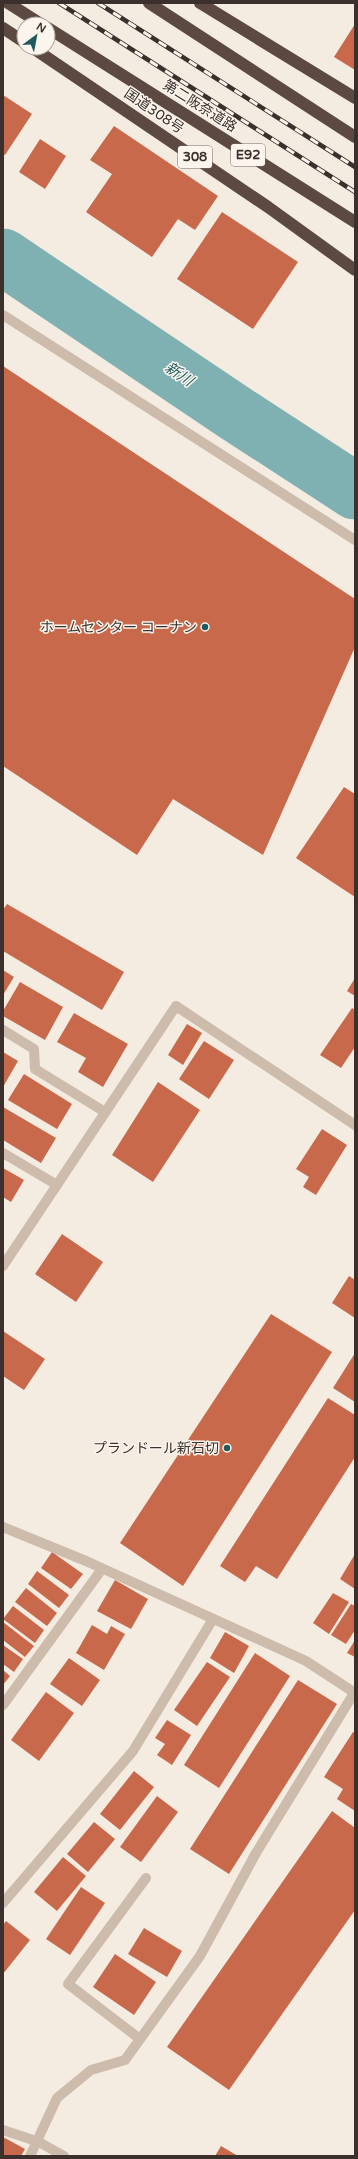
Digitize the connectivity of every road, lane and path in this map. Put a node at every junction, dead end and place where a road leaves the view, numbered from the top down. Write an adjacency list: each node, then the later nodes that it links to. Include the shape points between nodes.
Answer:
1 (8, 3): 4 (highway)
2 (149, 3): 10 (highway)
3 (200, 3): 9 (highway)
4 (28, 16)
5 (3, 28): 7 (highway)
6 (56, 33): 12 (highway, 第二阪奈道路 / E92)
7 (16, 37)
8 (45, 56): 11 (highway, 国道308号 / 308)
9 (353, 97)
10 (355, 136)
11 (268, 207): 13 (highway); 14 (highway, 国道308号 / 308)
12 (355, 222)
13 (355, 262)
14 (355, 270)
15 (3, 315): 16 (street)
16 (355, 540)
17 (3, 1030): 18 (street, via 34,1049 35,1069)
18 (105, 1112): 19 (street, via 176,1006); 21 (street)
19 (355, 1125)
20 (3, 1153): 21 (street)
21 (56, 1185): 22 (street)
22 (3, 1266)
23 (3, 1527): 24 (street)
24 (102, 1569): 25 (street); 27 (street)
25 (213, 1619): 26 (street, via 306,1661); 29 (street, via 133,1751)
26 (355, 1693): 30 (street, via 256,1853 200,1956)
27 (3, 1705)
28 (146, 1878): 30 (street, via 68,1984)
29 (3, 1903)
30 (140, 2039): 32 (street, via 125,2060 91,2070 57,2098)
31 (3, 2130): 32 (street)
32 (39, 2142): 33 (street); 34 (street)
33 (30, 2156)
34 (64, 2156)

